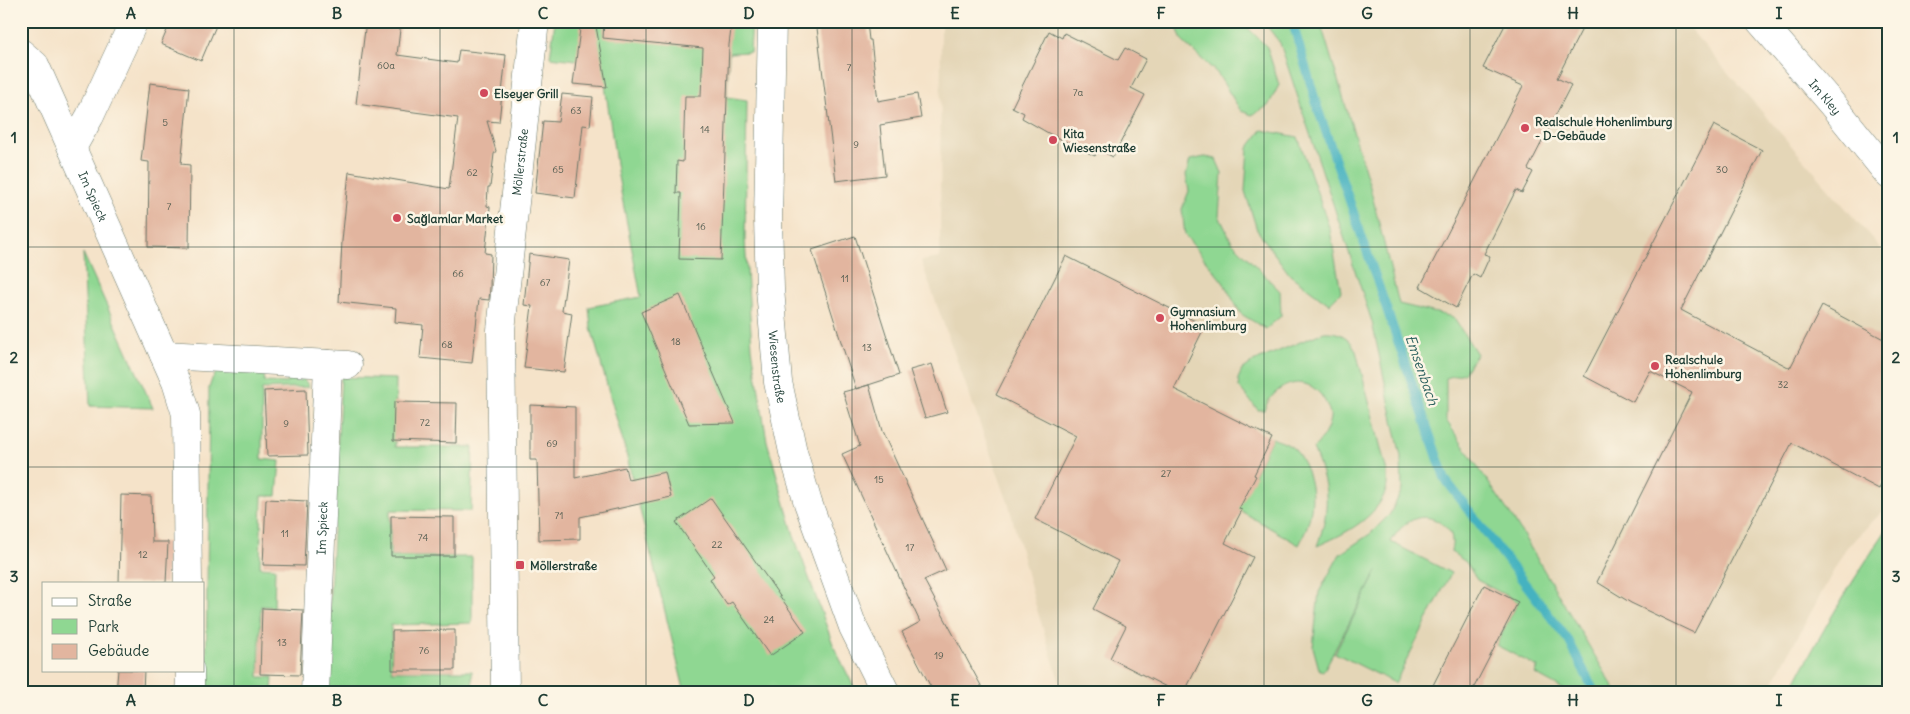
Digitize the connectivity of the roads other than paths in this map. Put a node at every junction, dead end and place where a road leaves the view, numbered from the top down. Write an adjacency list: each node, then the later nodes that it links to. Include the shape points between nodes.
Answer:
1 (134, 21): 6 (street)
2 (535, 21): 13 (street, Möllerstraße, via 501,330)
3 (772, 21): 14 (street, Wiesenstraße, via 768,219 778,382 808,503 853,627)
4 (1760, 21): 7 (street, Im Kley)
5 (21, 53): 6 (street, Im Spieck, via 34,65)
6 (72, 148): 8 (street, Im Spieck)
7 (1889, 174)
8 (164, 356): 9 (street, Im Spieck, via 186,414); 12 (street, Im Spieck, via 338,365)
9 (188, 582)
10 (190, 672): 11 (street)
11 (190, 693)
12 (315, 693)
13 (506, 693)
14 (886, 693)

